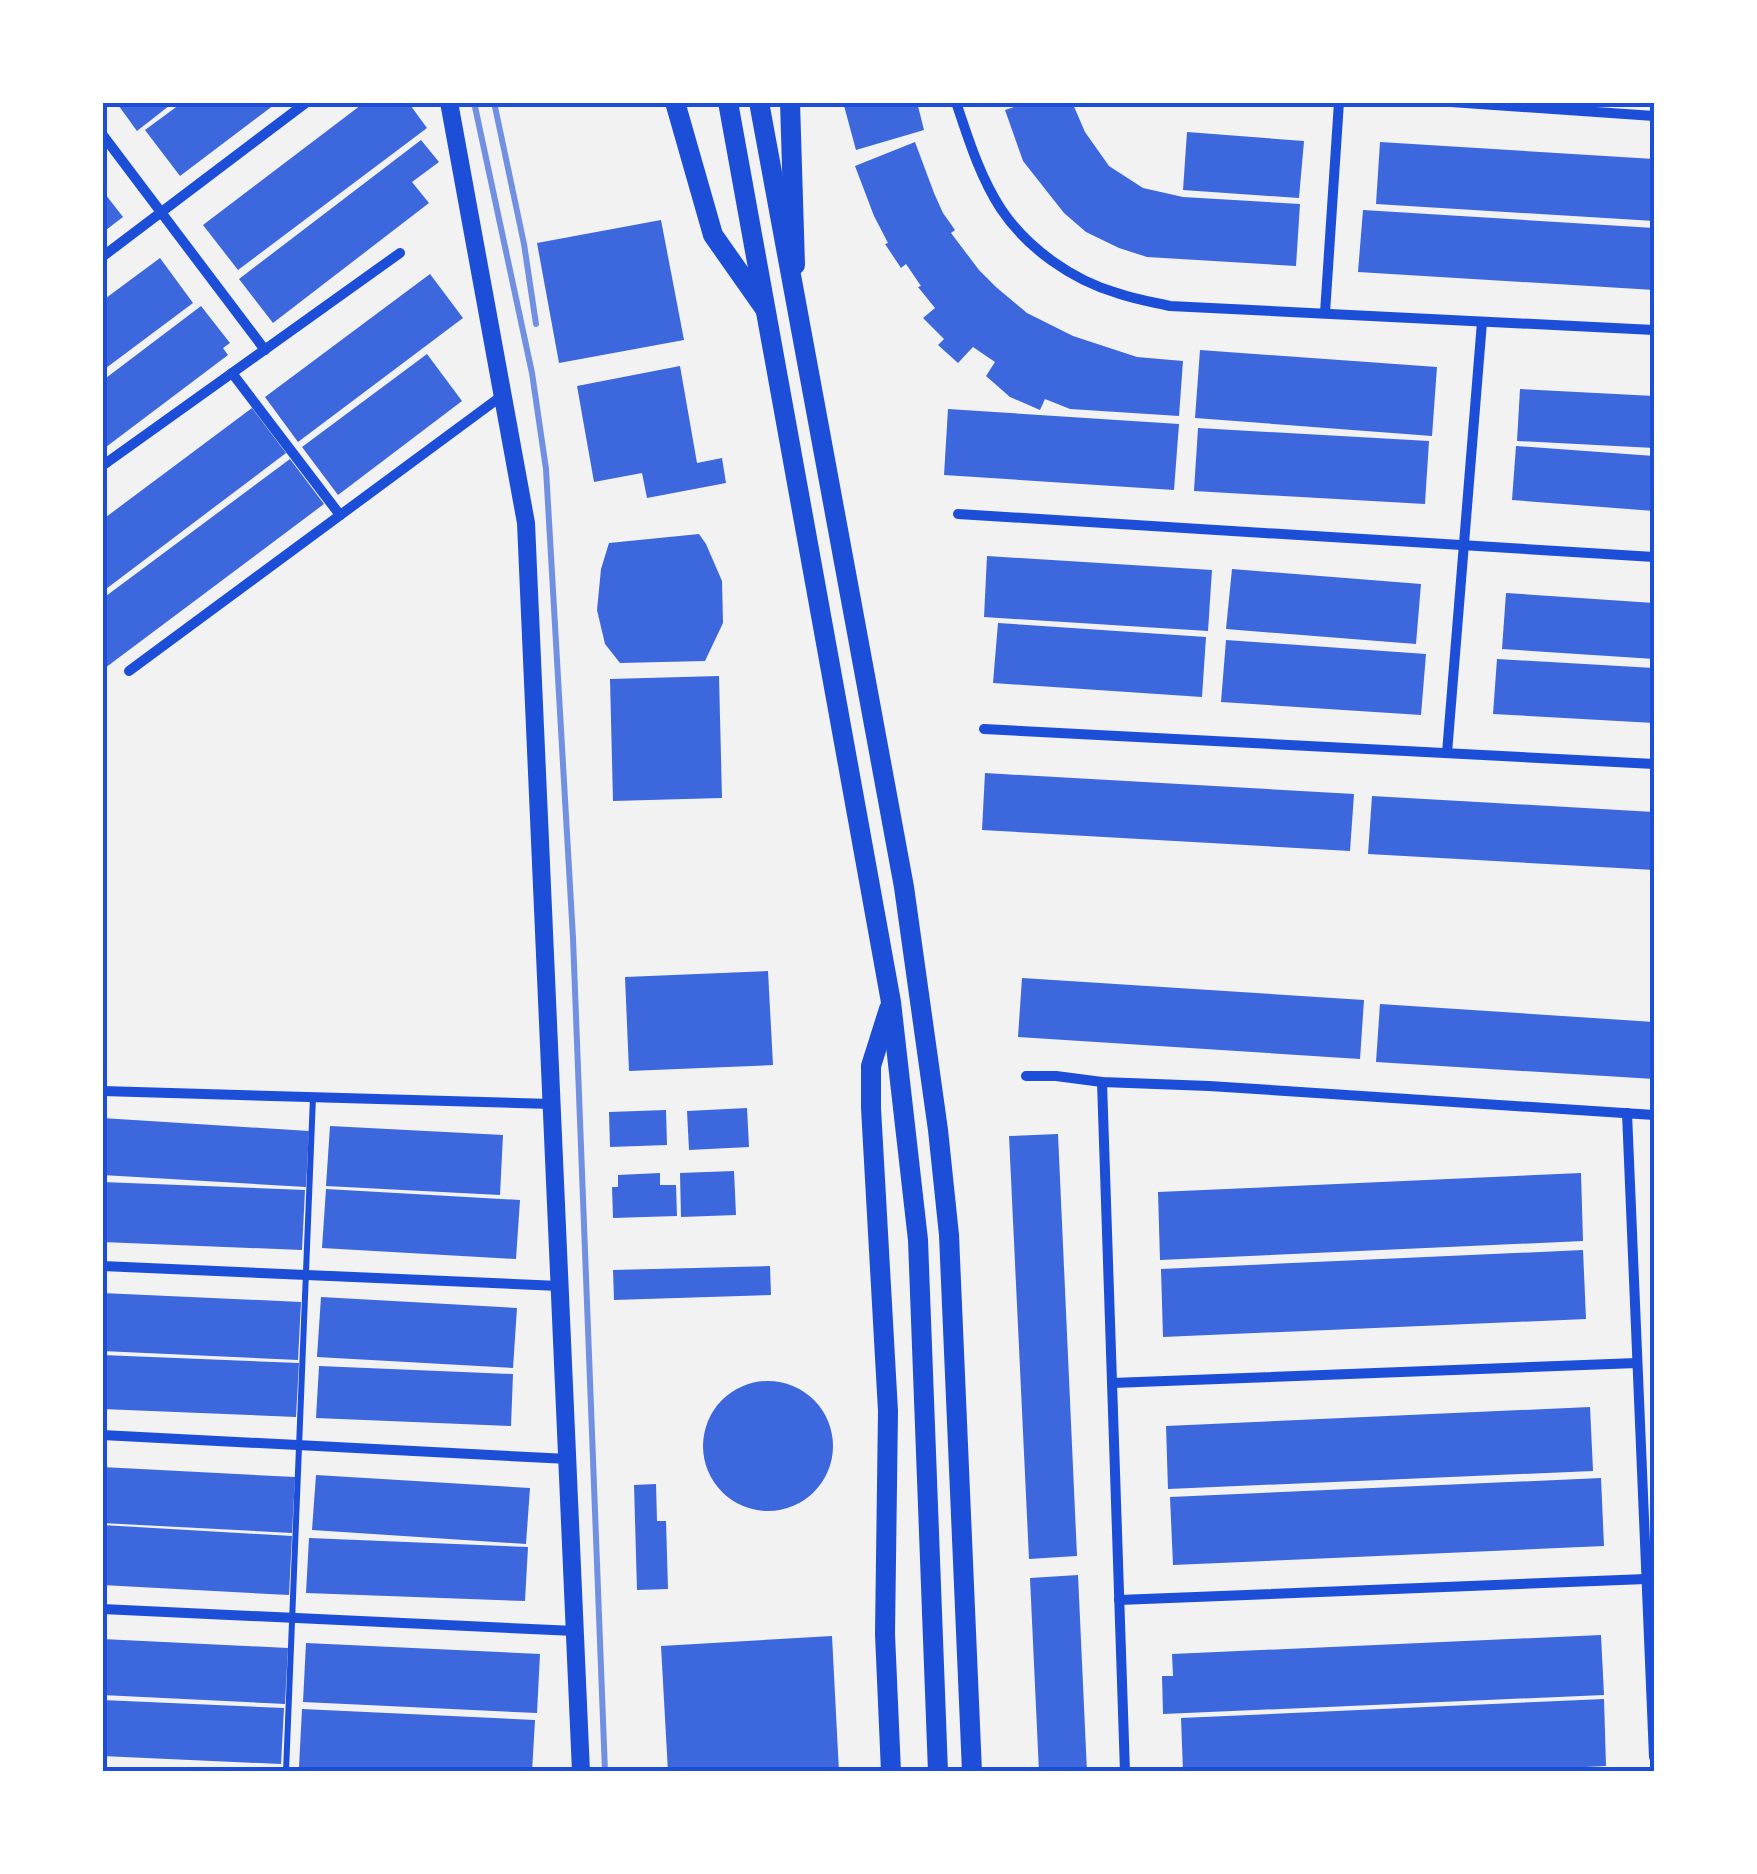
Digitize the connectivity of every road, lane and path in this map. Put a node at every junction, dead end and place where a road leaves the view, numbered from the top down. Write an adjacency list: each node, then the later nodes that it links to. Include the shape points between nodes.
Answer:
1 (306, 102): 12 (street)
2 (450, 102): 22 (main road)
3 (675, 102): 16 (main road, via 713,235)
4 (728, 102): 16 (main road)
5 (760, 102): 15 (main road)
6 (790, 102): 15 (main road)
7 (956, 102): 17 (street, via 1002,210 1068,271 1115,293 1170,306)
8 (1339, 102): 17 (street)
9 (1451, 102): 10 (street)
10 (1654, 116)
11 (102, 134): 12 (street)
12 (162, 212): 14 (street); 20 (street)
13 (400, 253): 20 (street)
14 (102, 257)
15 (796, 302): 58 (main road, via 904,887 938,1130 949,1236)
16 (766, 310): 32 (main road)
17 (1325, 313): 18 (street)
18 (1482, 322): 19 (street); 26 (street)
19 (1654, 330)
20 (264, 350): 21 (street)
21 (232, 373): 23 (street); 25 (street)
22 (503, 395): 25 (street); 37 (main road, via 526,524)
23 (102, 466)
24 (958, 514): 26 (street)
25 (340, 516): 28 (street)
26 (1464, 545): 27 (street); 30 (street)
27 (1654, 557)
28 (129, 670)
29 (984, 728): 30 (street)
30 (1446, 753): 31 (street)
31 (1654, 764)
32 (892, 1002): 56 (main road, via 871,1066 870,1108 888,1410); 57 (main road, via 918,1240)
33 (1026, 1076): 34 (street)
34 (1102, 1082): 38 (street); 44 (street)
35 (102, 1091): 36 (street)
36 (314, 1098): 37 (street); 41 (lane)
37 (552, 1104): 42 (main road)
38 (1627, 1112): 39 (street); 43 (street)
39 (1654, 1115)
40 (102, 1266): 41 (street)
41 (306, 1275): 42 (street); 46 (lane)
42 (559, 1286): 47 (main road)
43 (1637, 1362): 44 (street); 48 (street)
44 (1112, 1383): 49 (street)
45 (102, 1435): 46 (street)
46 (300, 1445): 47 (street); 51 (lane)
47 (568, 1460): 52 (main road)
48 (1646, 1579): 49 (street); 53 (street)
49 (1120, 1600): 59 (street)
50 (102, 1610): 51 (street)
51 (292, 1618): 52 (street); 54 (lane)
52 (575, 1632): 55 (main road)
53 (1654, 1758)
54 (286, 1772)
55 (582, 1772)
56 (891, 1772)
57 (938, 1772)
58 (972, 1772)
59 (1125, 1772)

